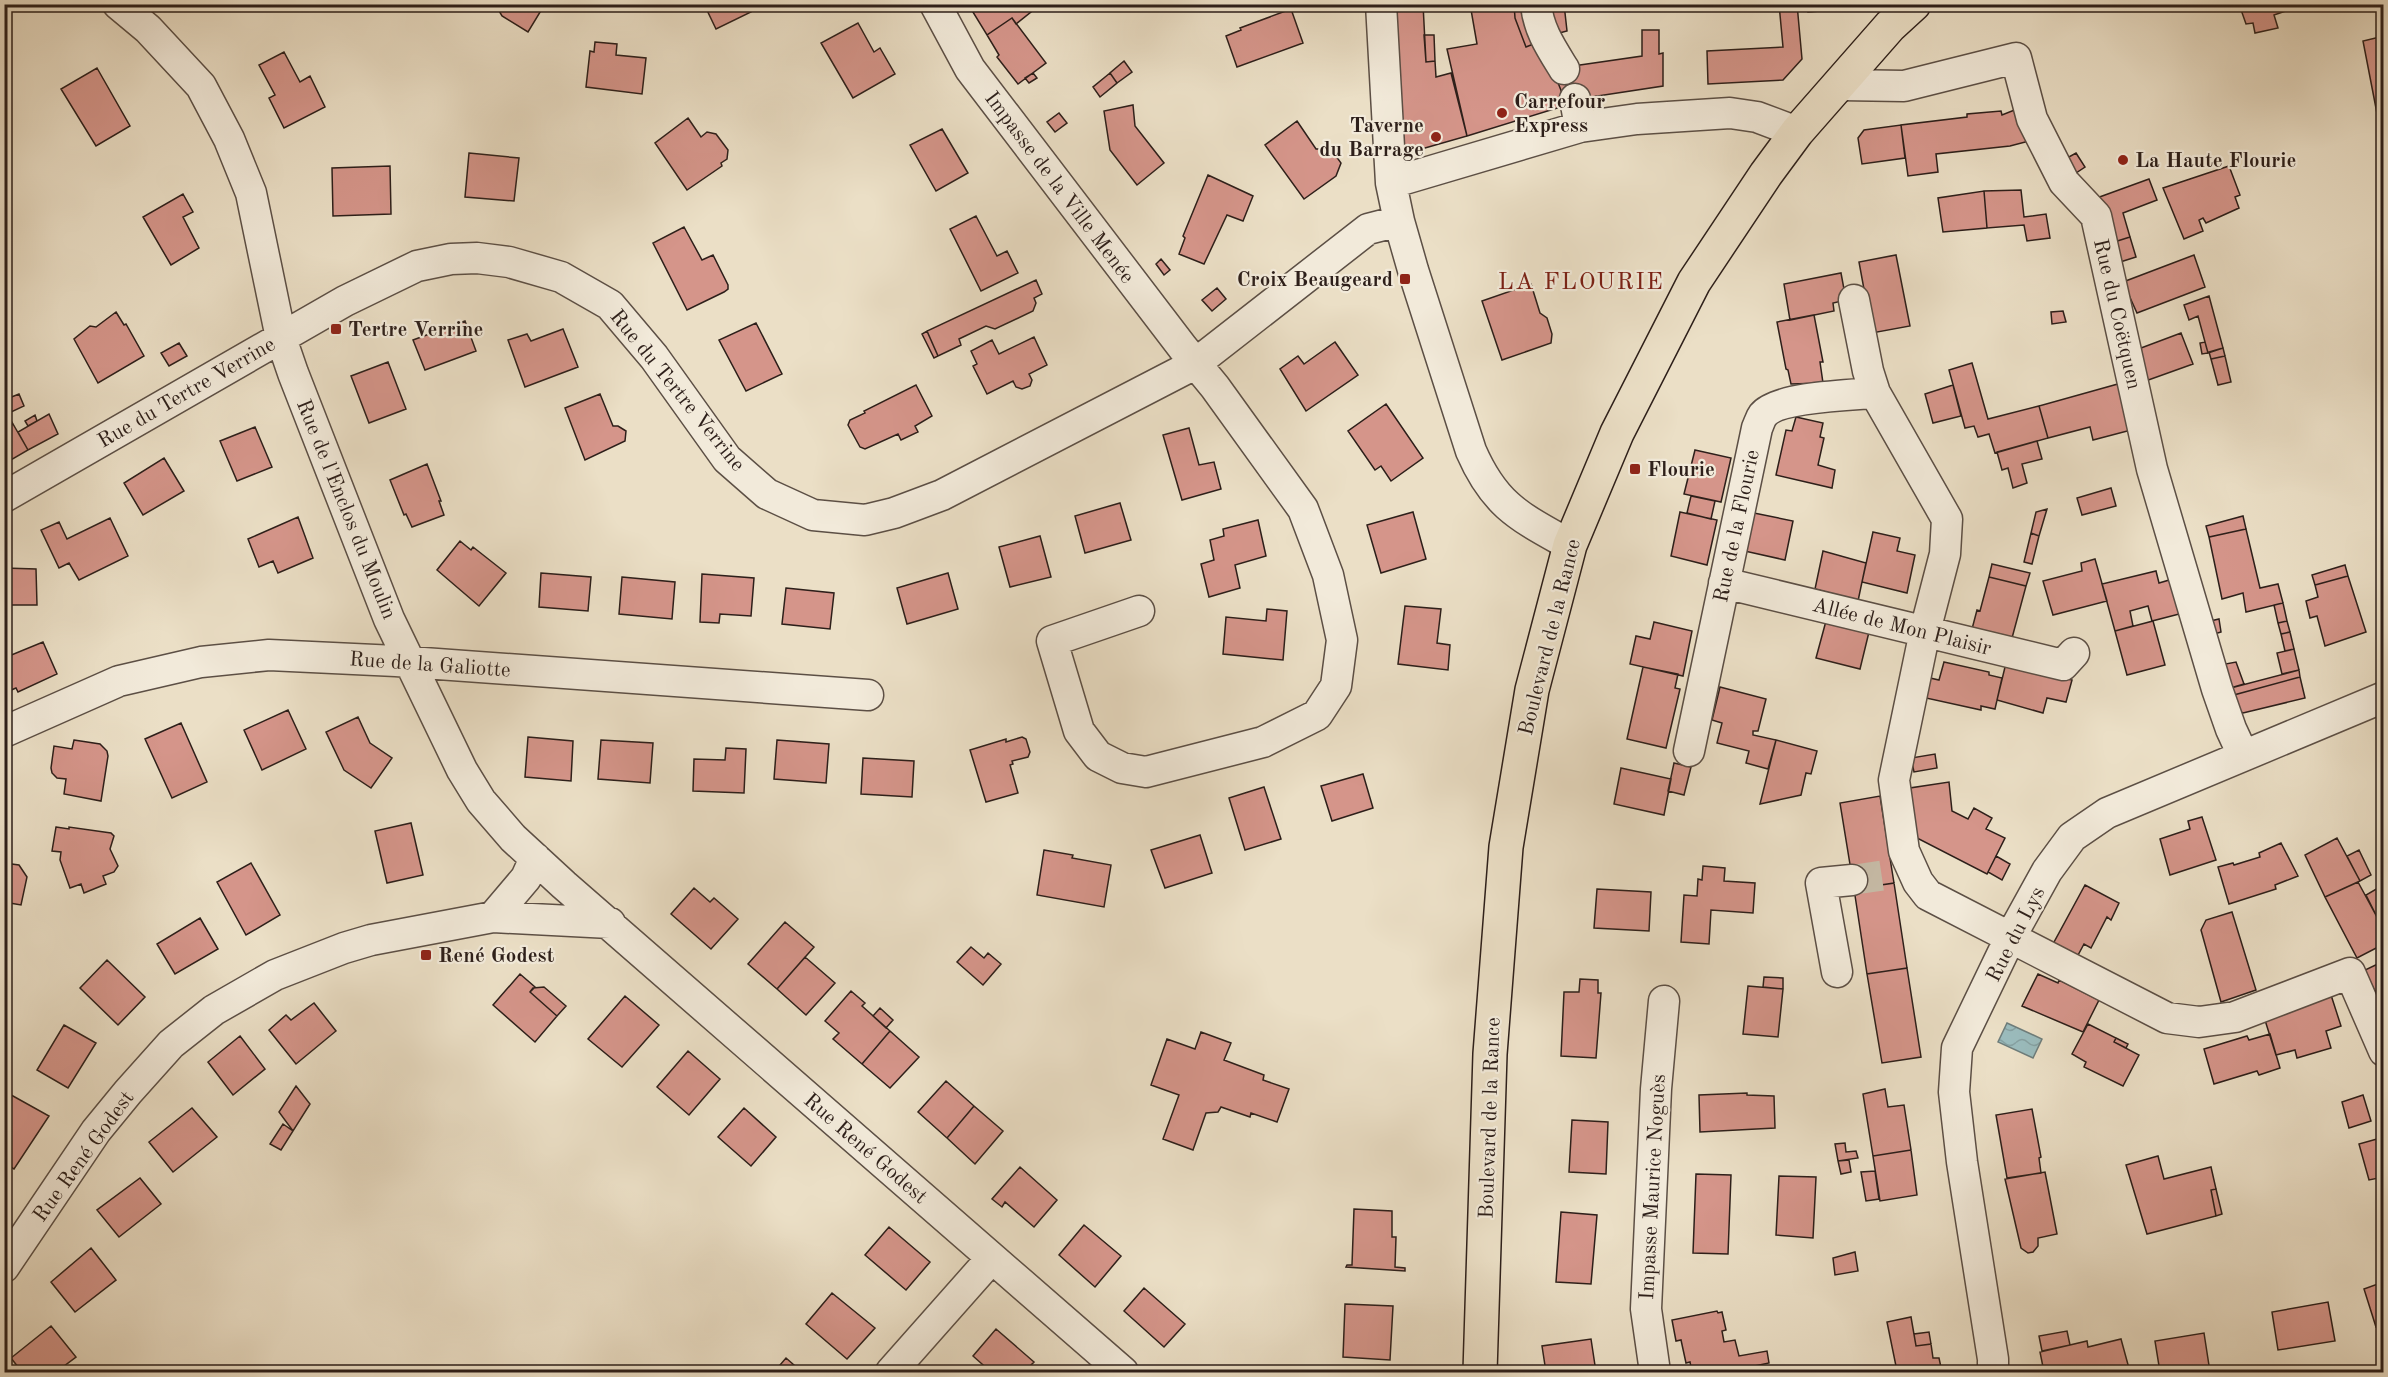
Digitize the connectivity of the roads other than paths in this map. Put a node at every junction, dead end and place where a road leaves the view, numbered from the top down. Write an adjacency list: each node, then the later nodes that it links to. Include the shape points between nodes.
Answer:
1 (118, 4): 14 (street, Rue de l'Enclos du Moulin, via 148,28 201,86 229,138 251,193)
2 (935, 4): 15 (street, Impasse de la Ville Menée, via 970,69)
3 (1381, 4): 11 (street)
4 (1536, 4): 8 (street, via 1547,42)
5 (1914, 4): 7 (main road, Boulevard de la Rance)
6 (1931, 4): 7 (main road)
7 (1890, 26): 9 (main road, Boulevard de la Rance)
8 (1564, 69)
9 (1840, 85): 10 (main road, Boulevard de la Rance); 28 (street, Rue du Coëtquen, via 1904,86 2016,58 2032,119 2064,182 2096,216 2152,469 2217,689)
10 (1797, 132): 11 (street, via 1731,112 1670,116 1577,113); 18 (main road, Boulevard de la Rance, via 1694,282 1617,433)
11 (1391, 183): 12 (street)
12 (1399, 221): 15 (street, Rue du Tertre Verrine, via 1368,229); 18 (street, via 1480,472 1493,492 1524,520)
13 (1854, 300): 16 (street)
14 (280, 338): 15 (street, Rue du Tertre Verrine, via 417,266 477,258 509,262 561,277 610,305 654,357 727,459 767,494 813,515 853,520 894,513 942,495); 17 (street, Rue du Tertre Verrine); 23 (street, Rue de l'Enclos du Moulin, via 390,619)
15 (1195, 364): 20 (street, Impasse de la Ville Menée, via 1303,509 1328,575 1342,640 1336,686 1317,715 1263,742 1146,772 1122,768 1098,756 1079,731 1052,641)
16 (1875, 393): 19 (street, Rue de la Flourie, via 1796,401 1764,414 1757,428); 21 (street, via 1947,519 1945,554)
17 (4, 496)
18 (1570, 545): 43 (main road, Boulevard de la Rance, via 1532,690 1506,847 1490,1054)
19 (1725, 584): 21 (street, Allée de Mon Plaisir); 27 (street, Rue de la Flourie)
20 (1139, 611)
21 (1925, 631): 22 (street, Allée de Mon Plaisir, via 2063,666); 35 (street, via 1894,780 1904,851 1903,874 1928,895)
22 (2074, 652)
23 (411, 663): 24 (street, Rue de la Galiotte); 26 (street, Rue de la Galiotte, via 269,655 201,662 119,681); 29 (street, Rue de l'Enclos du Moulin, via 481,801)
24 (868, 695)
25 (2384, 697): 28 (street, Rue du Lys)
26 (4, 732)
27 (1689, 752)
28 (2243, 755): 35 (street, Rue du Lys, via 2107,813 2072,837 2047,871)
29 (535, 858): 31 (street, Rue René Godest); 32 (street, via 526,878)
30 (1852, 880): 36 (street, via 1821,884)
31 (564, 885): 33 (street); 34 (street, Rue René Godest)
32 (494, 916): 33 (street, Rue René Godest); 40 (street, Rue René Godest, via 344,948 275,975 214,1010 171,1044 96,1131)
33 (531, 919): 34 (street, Rue René Godest)
34 (610, 923): 39 (street, Rue René Godest)
35 (2010, 938): 38 (street, via 2167,1018 2199,1022 2235,1017 2350,973); 45 (street, Rue du Lys, via 1957,1048 1954,1092)
36 (1837, 972)
37 (1664, 1001): 44 (street, Impasse Maurice Noguès, via 1656,1081 1646,1309)
38 (2384, 1051)
39 (991, 1259): 41 (street); 42 (street, Rue René Godest)
40 (4, 1266)
41 (891, 1372)
42 (1123, 1372)
43 (1480, 1372)
44 (1655, 1372)
45 (1993, 1372)

